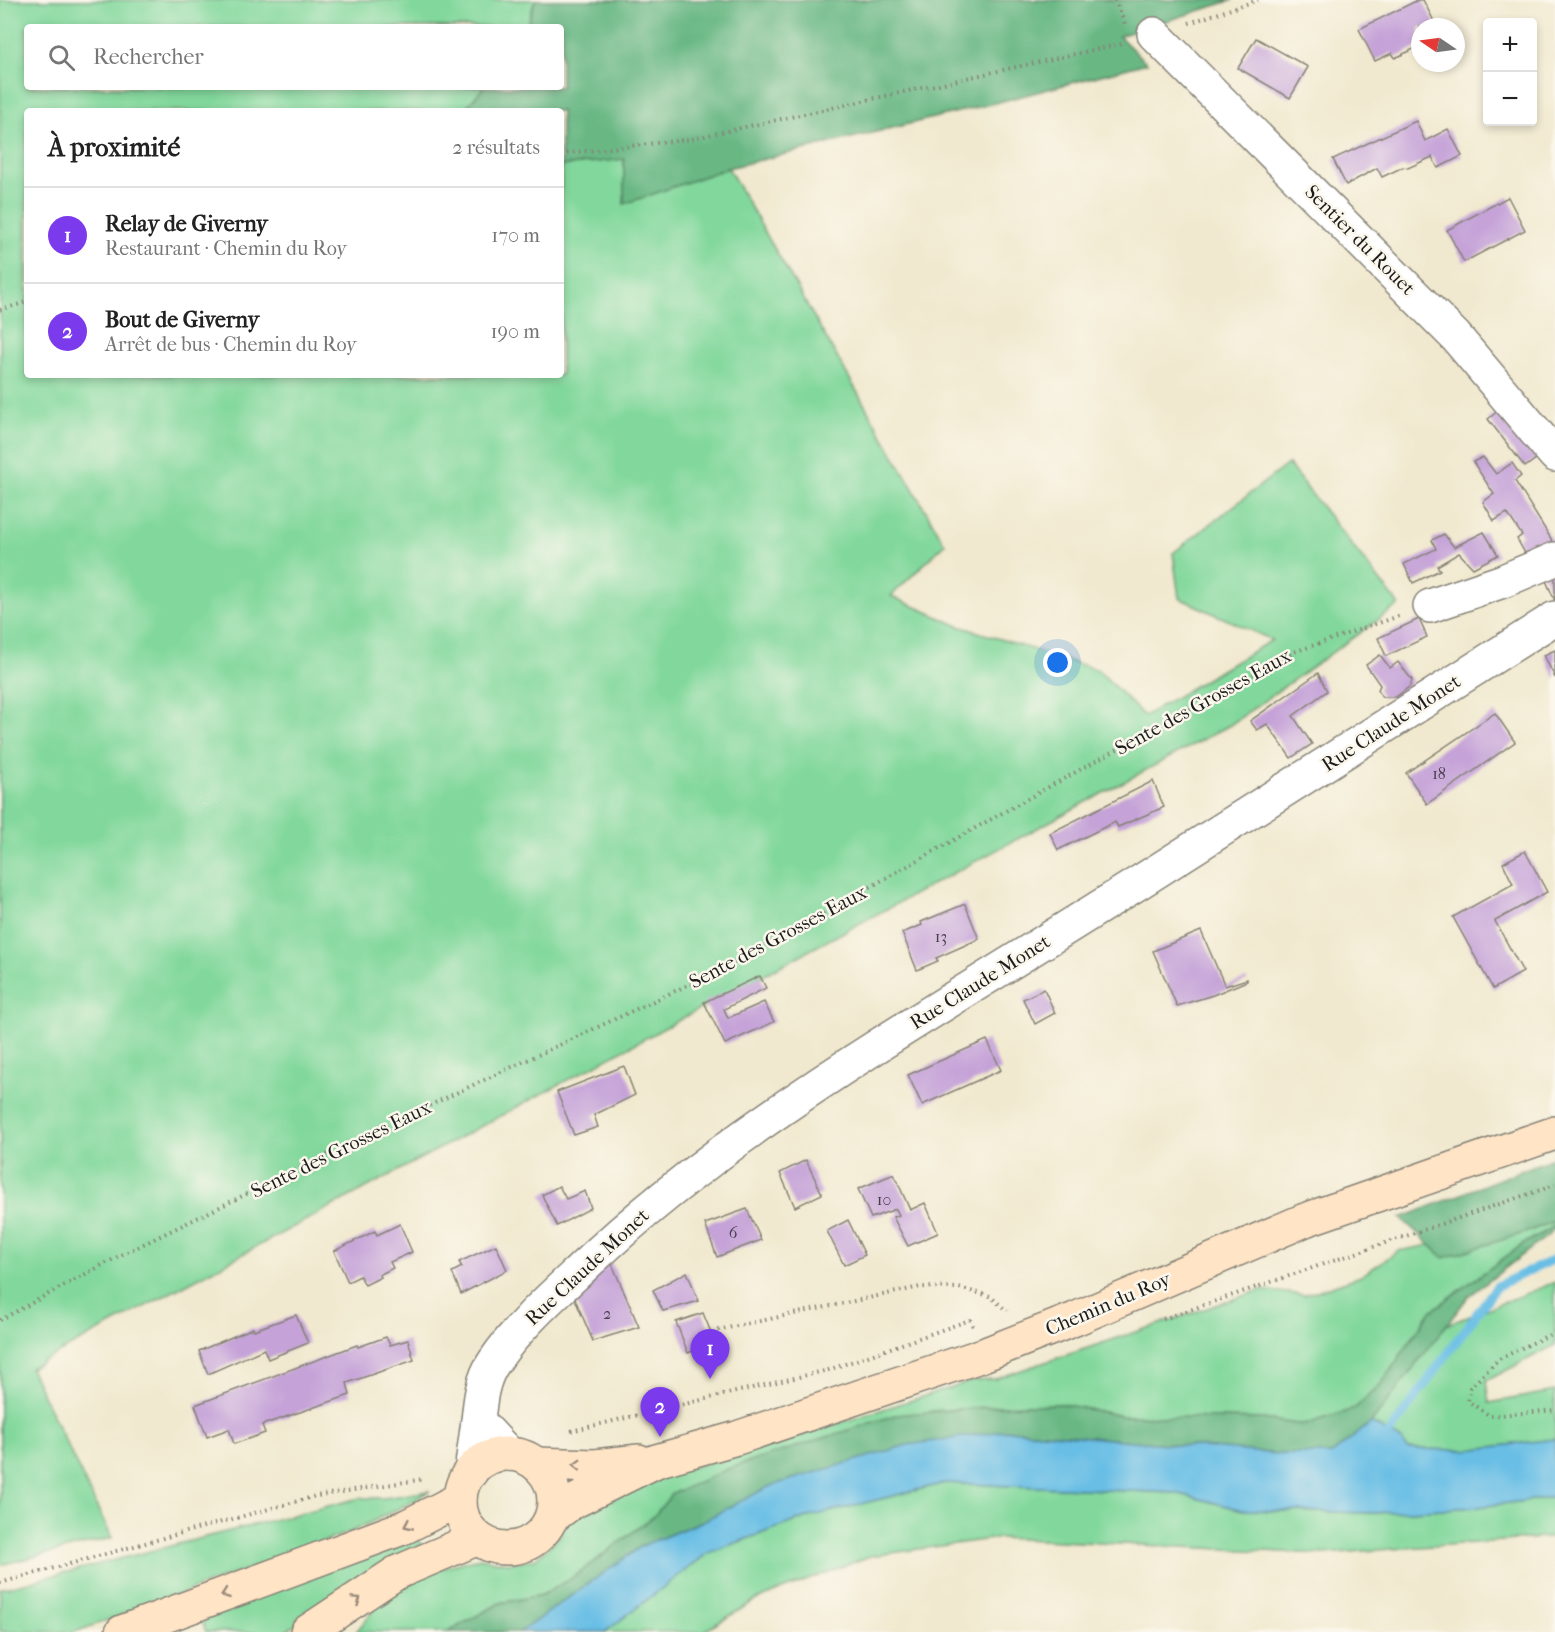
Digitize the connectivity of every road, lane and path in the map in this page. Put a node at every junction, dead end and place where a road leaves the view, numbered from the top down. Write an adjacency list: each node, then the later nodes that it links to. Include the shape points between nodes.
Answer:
1 (1258, 0): 2 (path)
2 (1143, 38): 3 (path, via 691,139); 6 (street, Sentier du Rouet, via 1456,337)
3 (564, 154)
4 (24, 303): 5 (path)
5 (0, 310)
6 (1555, 455)
7 (1555, 559): 8 (street)
8 (1430, 606): 12 (path, Sente des Grosses Eaux, via 1294,652 731,965 411,1114 121,1255)
9 (1555, 618): 19 (street, Rue Claude Monet, via 814,1087 671,1190 601,1250 526,1323 492,1365 480,1399)
10 (1555, 1133): 16 (main road, Chemin du Roy, via 1305,1220)
11 (1555, 1185): 13 (path)
12 (0, 1320)
13 (1159, 1320)
14 (718, 1330): 16 (path, via 920,1287 959,1288 990,1296 1009,1313)
15 (1555, 1332): 18 (path, via 1499,1359 1470,1388 1468,1401 1491,1416)
16 (1027, 1338): 17 (main road, Chemin du Roy)
17 (983, 1355): 20 (path, via 970,1320 828,1370); 22 (main road, Chemin du Roy, via 737,1438)
18 (1555, 1410)
19 (478, 1421): 21 (street); 24 (street, Rue Claude Monet)
20 (568, 1432)
21 (522, 1459): 22 (main road, Chemin du Roy, one-way to 21, via 595,1466); 24 (main road, via 494,1455 481,1462); 25 (main road, via 546,1474 553,1487)
22 (656, 1461): 25 (main road, Chemin du Roy, via 571,1503)
23 (414, 1481): 27 (path, via 316,1496)
24 (465, 1485): 26 (main road, via 462,1514); 28 (main road, one-way to 28, via 405,1527)
25 (552, 1517): 26 (main road, via 534,1540 520,1546 505,1548)
26 (478, 1538): 29 (main road, one-way to 26, via 396,1574)
27 (0, 1583)
28 (122, 1632)
29 (308, 1632)

